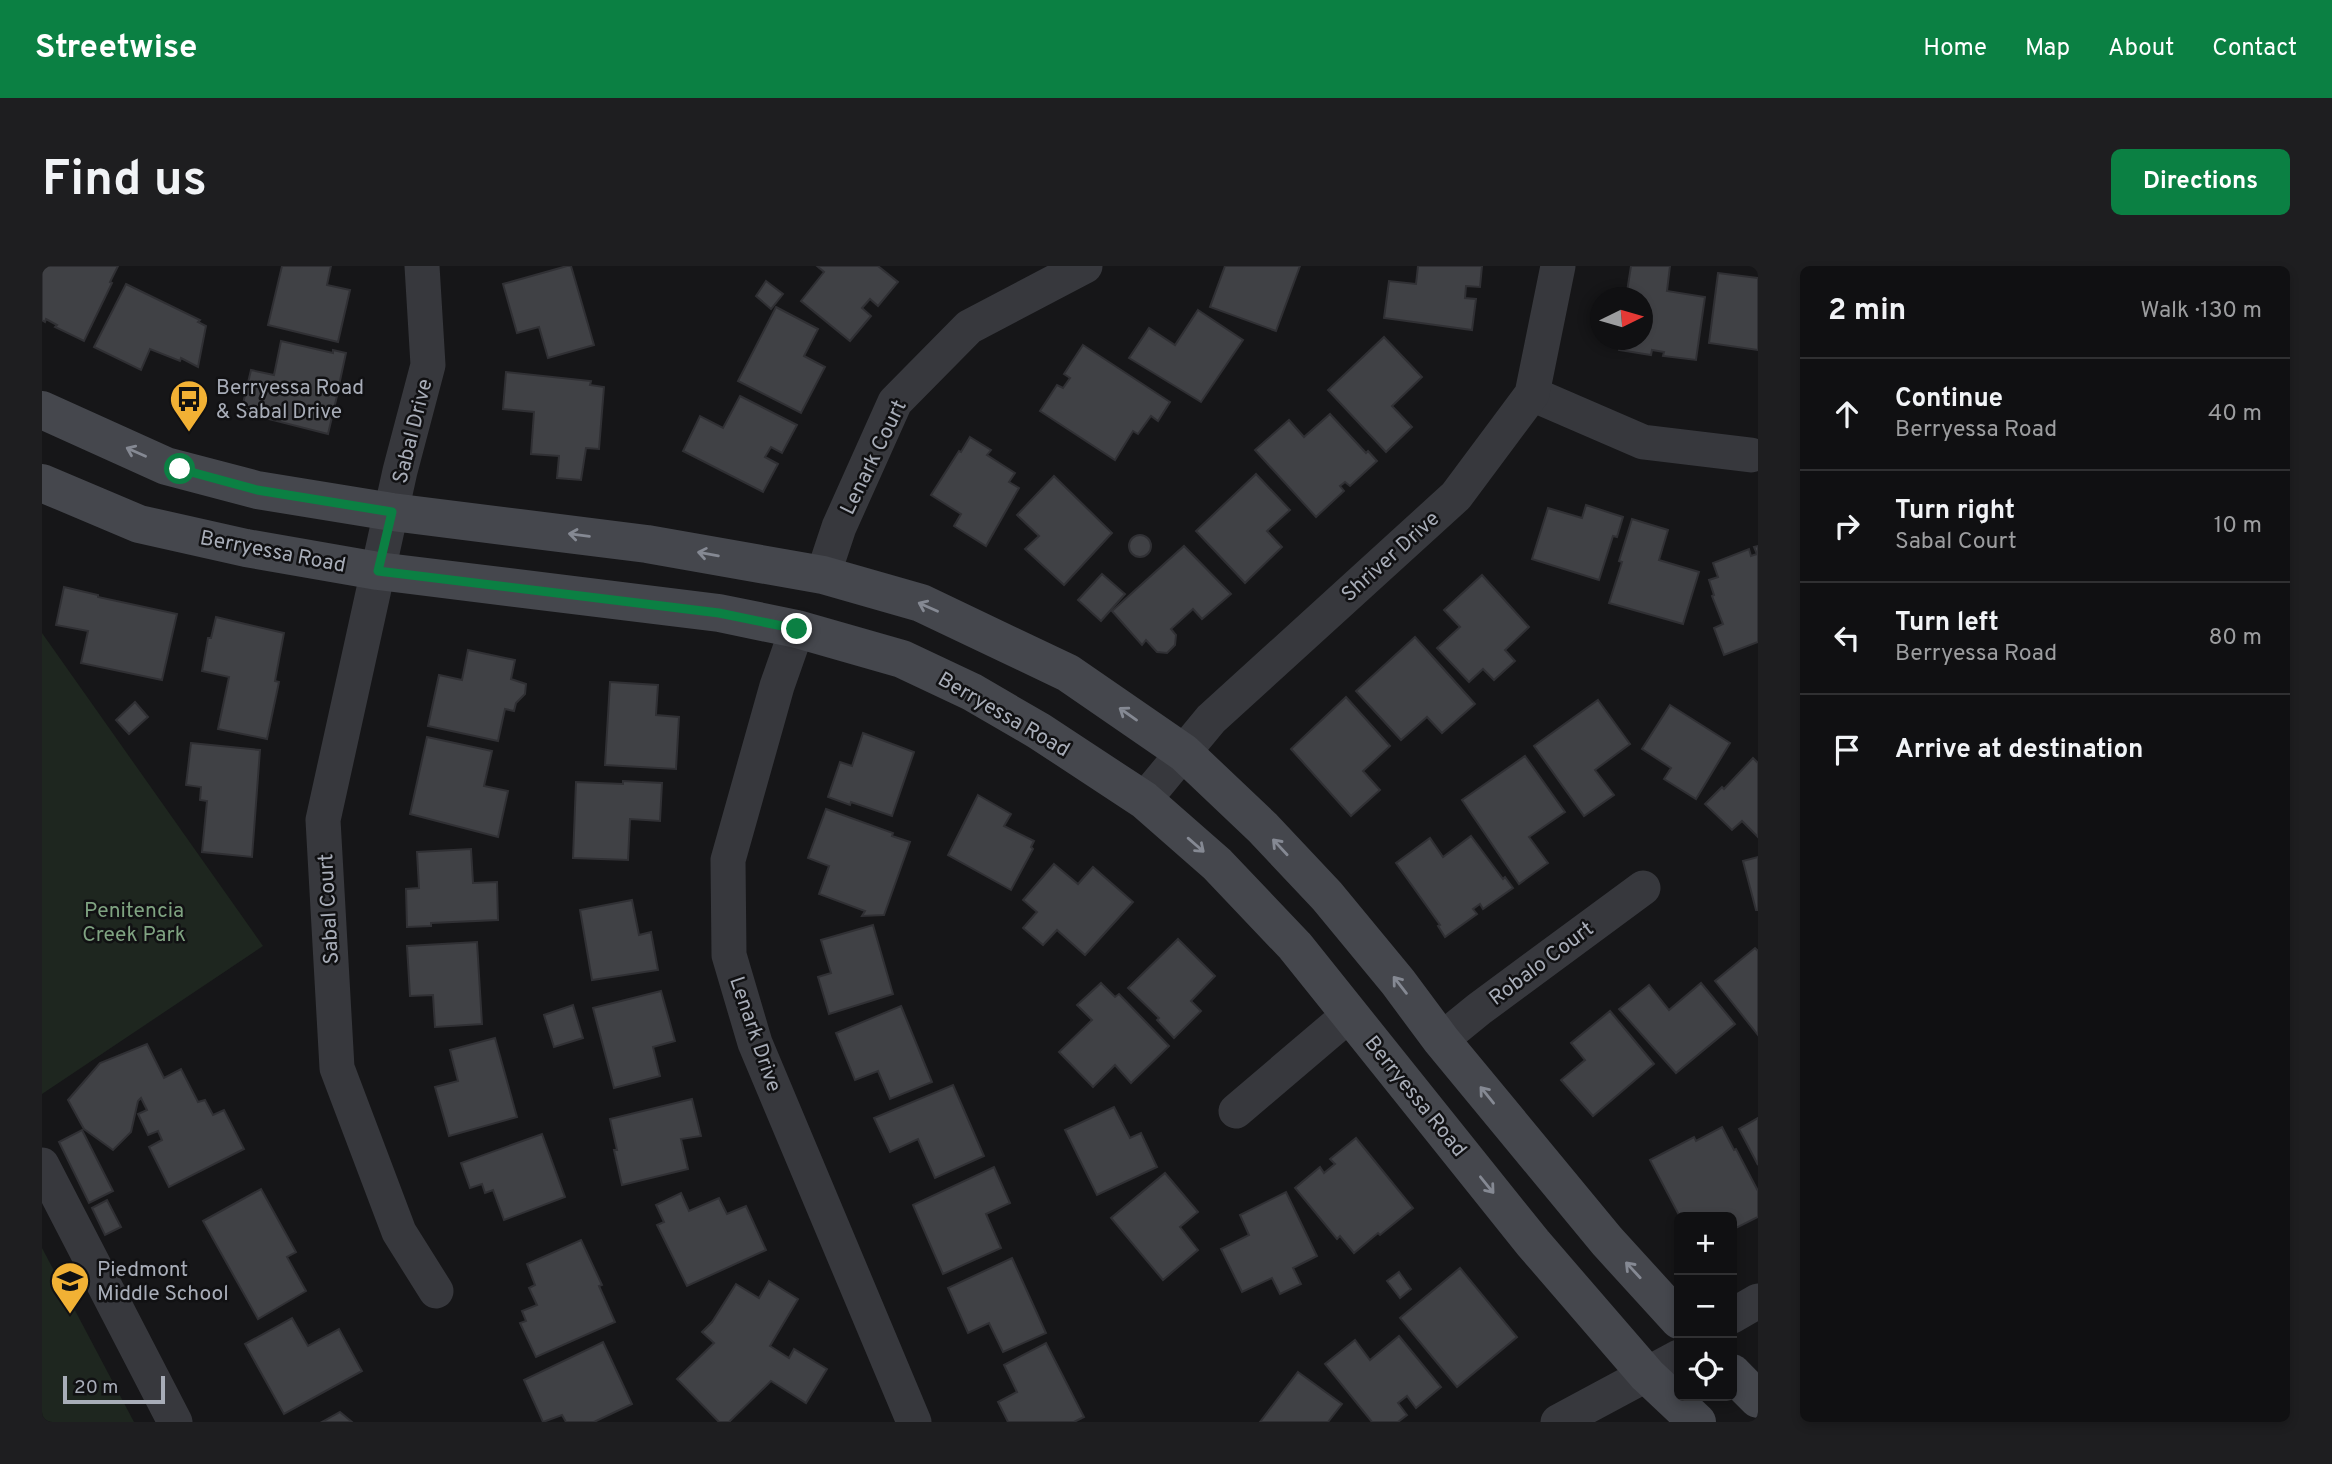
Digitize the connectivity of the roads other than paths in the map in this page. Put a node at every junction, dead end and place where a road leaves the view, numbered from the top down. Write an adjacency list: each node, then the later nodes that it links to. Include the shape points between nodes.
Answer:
1 (422, 266): 8 (street, Sabal Drive, via 428,365)
2 (1085, 266): 10 (street, Lenark Court, via 969,327 895,402 839,527)
3 (1558, 266): 4 (street, Shriver Drive)
4 (1532, 394): 6 (street, via 1643,442); 12 (street, Shriver Drive, via 1456,496 1211,719)
5 (42, 410): 8 (main road, one-way to 5, via 257,490 166,466)
6 (1751, 455)
7 (42, 482): 9 (main road, Berryessa Road, via 139,524)
8 (392, 512): 9 (street, Sabal Court); 10 (main road, one-way to 8, via 647,544)
9 (378, 571): 11 (main road, Berryessa Road, via 719,613); 19 (street, Sabal Court, via 323,820 337,1068 399,1232)
10 (823, 575): 12 (main road, one-way to 10, via 1068,673 921,603)
11 (797, 629): 13 (main road, Berryessa Road, via 902,659 972,692); 27 (street, Lenark Drive, via 728,860 729,955 755,1043)
12 (1184, 753): 13 (street, Shriver Drive); 16 (main road, one-way to 12, via 1326,897 1263,828)
13 (1144, 800): 15 (main road, Berryessa Road, one-way to 15, via 1217,864 1295,946)
14 (1643, 888): 16 (street, Robalo Court)
15 (1350, 1014): 17 (street); 23 (main road, Berryessa Road, one-way to 23, via 1533,1243)
16 (1441, 1040): 22 (main road, one-way to 16, via 1607,1241)
17 (1236, 1111)
18 (42, 1165): 26 (street)
19 (436, 1292)
20 (1758, 1301): 21 (street)
21 (1737, 1313)
22 (1674, 1315)
23 (1663, 1366): 28 (street); 29 (main road, Berryessa Road)
24 (1737, 1378): 25 (main road)
25 (1758, 1399)
26 (175, 1422)
27 (914, 1422)
28 (1558, 1422)
29 (1697, 1422)

